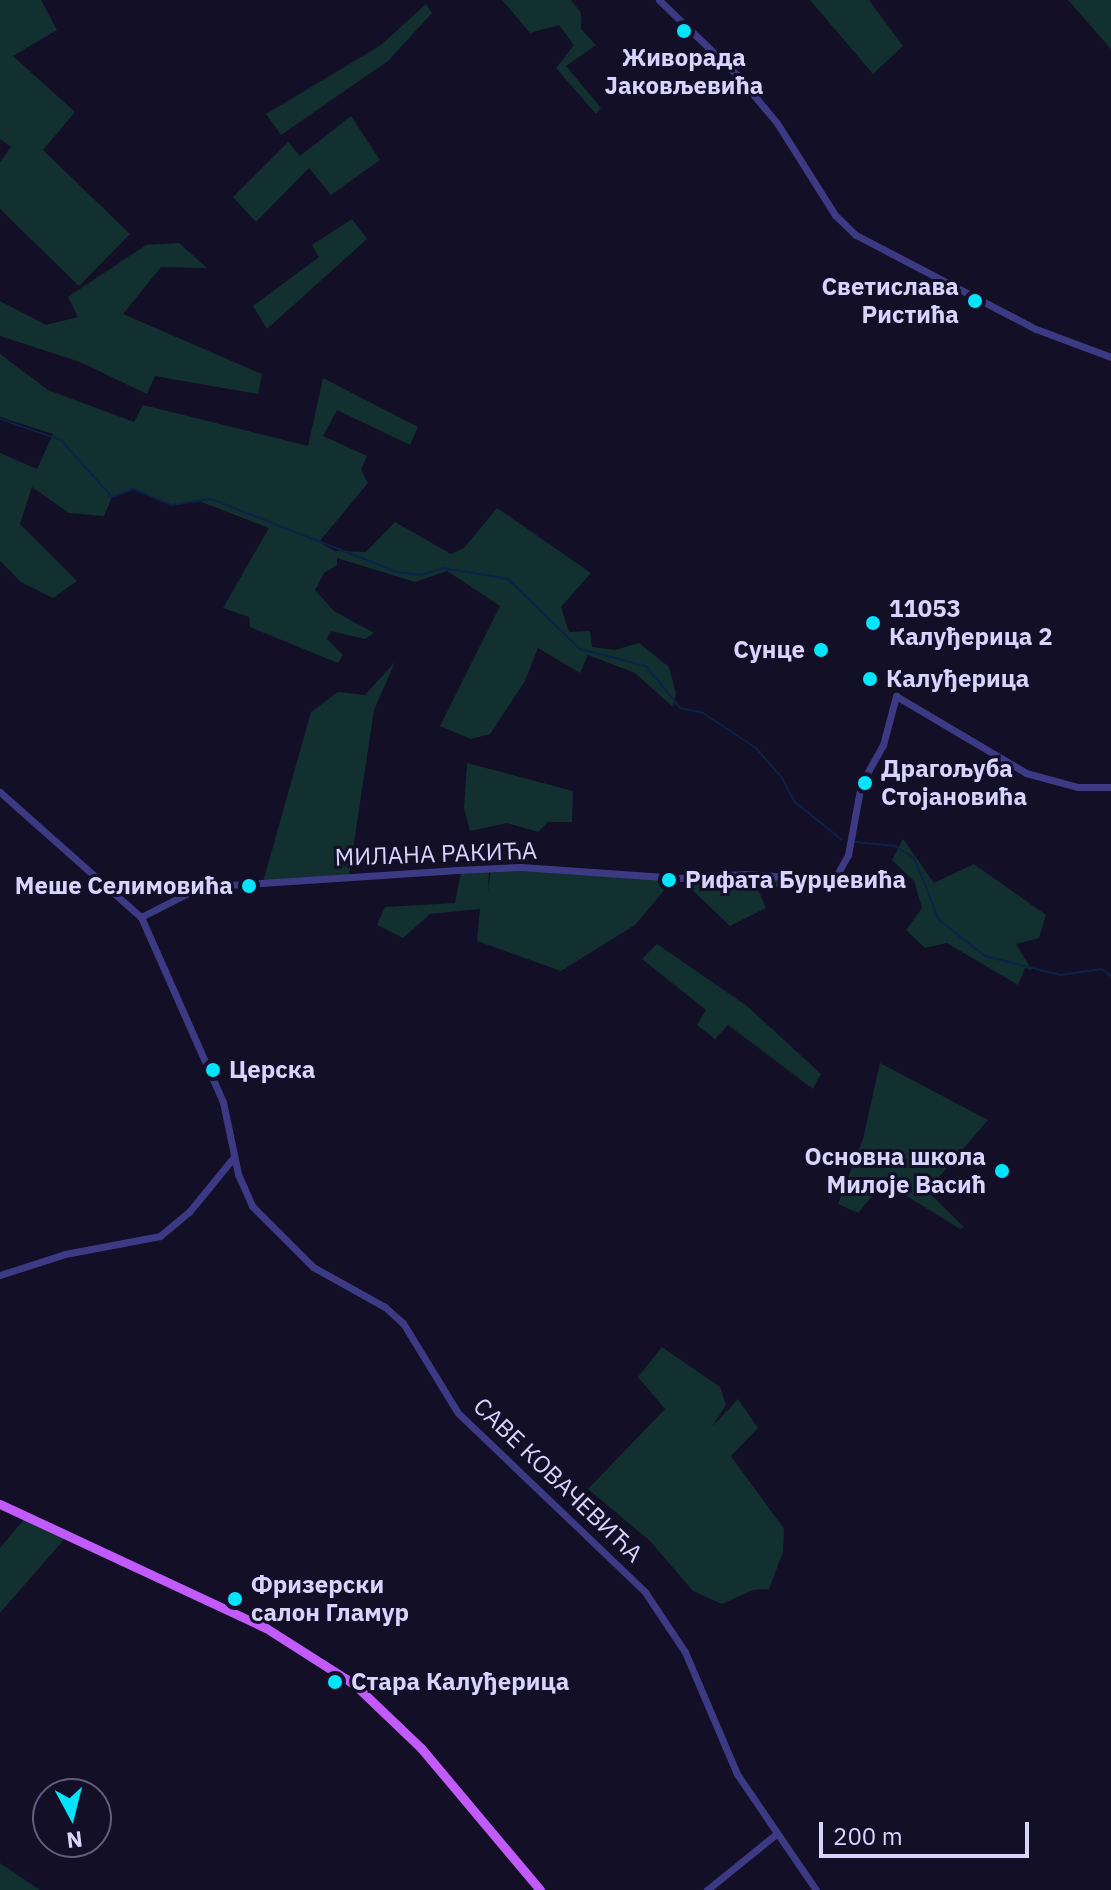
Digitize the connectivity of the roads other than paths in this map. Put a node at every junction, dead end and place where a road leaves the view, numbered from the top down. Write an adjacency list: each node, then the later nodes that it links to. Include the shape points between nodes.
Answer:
1 (659, 0): 2 (street, via 737,75 783,132 835,215 856,235 1036,329)
2 (1111, 357)
3 (1111, 787): 5 (street, МИЛАНА РАКИЋА, via 1078,787 1026,773 896,696 883,745 861,784 848,855 834,880 491,868 200,887)
4 (0, 792): 5 (street, САВЕ КОВАЧЕВИЋА)
5 (141, 917): 6 (street, САВЕ КОВАЧЕВИЋА, via 223,1102)
6 (234, 1157): 7 (street, via 189,1212 160,1236 65,1254); 9 (street, САВЕ КОВАЧЕВИЋА, via 246,1197 278,1237 313,1267 385,1307 403,1323 458,1413 645,1592 685,1652 730,1761)
7 (0, 1275)
8 (0, 1504): 10 (main road, via 266,1628 354,1684 421,1748)
9 (775, 1835): 11 (street); 12 (street, САВЕ КОВАЧЕВИЋА)
10 (540, 1890)
11 (707, 1890)
12 (816, 1890)

